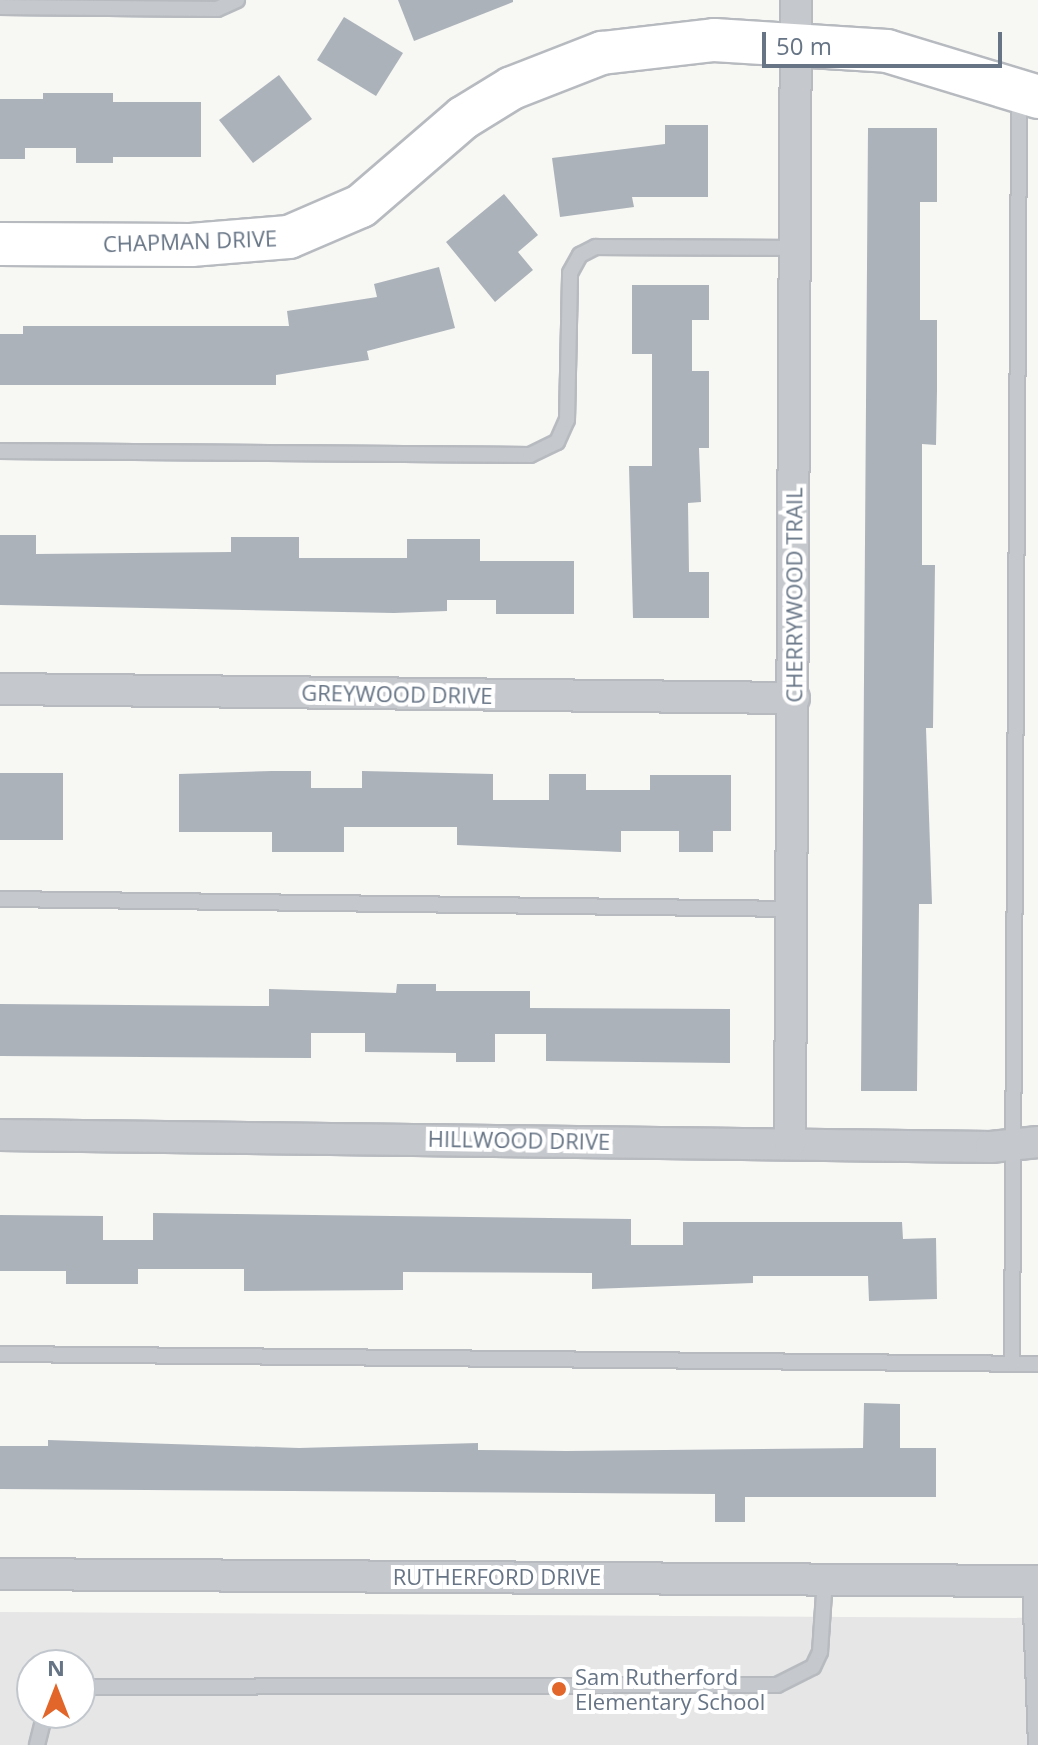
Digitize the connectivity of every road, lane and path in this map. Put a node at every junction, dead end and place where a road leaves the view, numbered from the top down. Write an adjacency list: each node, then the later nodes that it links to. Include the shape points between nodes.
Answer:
1 (237, 0): 3 (lane, via 217,9)
2 (796, 0): 4 (street, CHERRYWOOD TRAIL)
3 (0, 7)
4 (794, 47): 5 (street, CHAPMAN DRIVE, via 887,51); 6 (street, CHAPMAN DRIVE, via 714,40 602,53 512,88 463,118 361,206 289,237 191,245); 7 (street, CHERRYWOOD TRAIL)
5 (1028, 96): 15 (lane)
6 (0, 244)
7 (794, 248): 8 (lane, via 596,247 580,255 570,273 567,420 557,442 530,455); 10 (street, CHERRYWOOD TRAIL)
8 (0, 451)
9 (0, 689): 10 (street, GREYWOOD DRIVE)
10 (794, 698): 12 (street, CHERRYWOOD TRAIL)
11 (0, 899): 12 (lane)
12 (792, 909): 14 (street, CHERRYWOOD TRAIL)
13 (0, 1135): 14 (street, HILLWOOD DRIVE)
14 (790, 1142): 15 (street, HILLWOOD DRIVE)
15 (1025, 1143): 17 (lane)
16 (0, 1354): 17 (lane)
17 (1012, 1363): 18 (lane)
18 (1038, 1364)
19 (0, 1574): 20 (street, RUTHERFORD DRIVE)
20 (825, 1579): 21 (street, RUTHERFORD DRIVE); 22 (lane, via 820,1652 813,1667 777,1685)
21 (1034, 1581): 23 (lane)
22 (96, 1687)
23 (1036, 1745)

